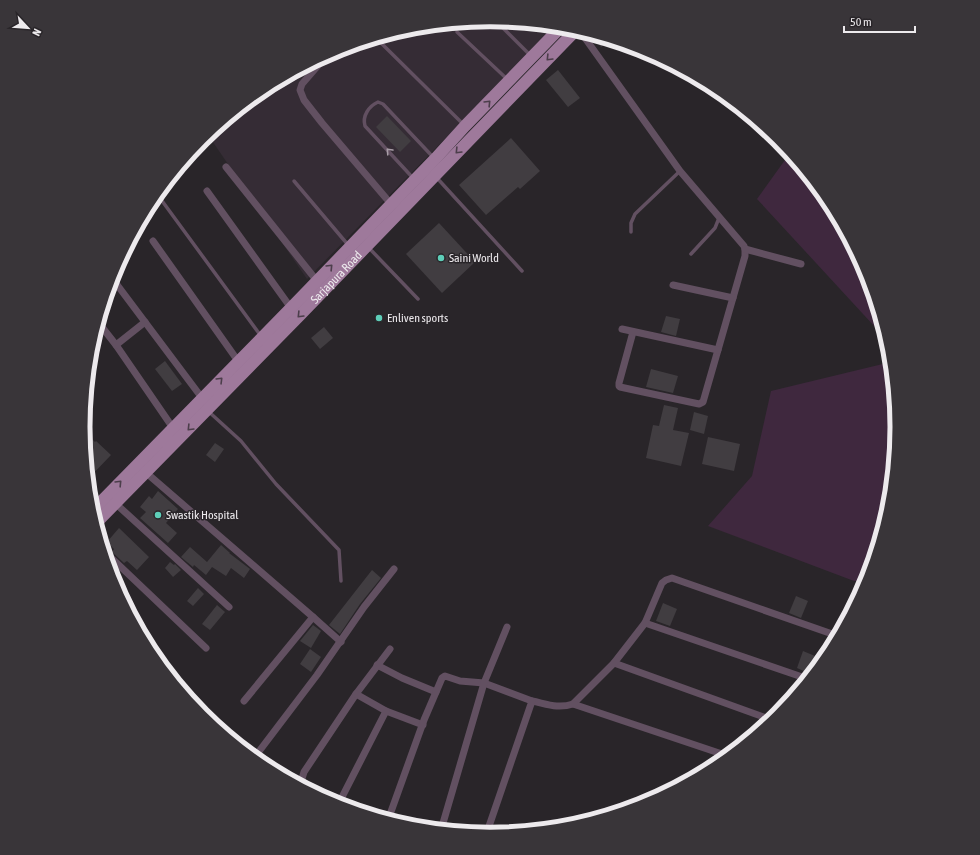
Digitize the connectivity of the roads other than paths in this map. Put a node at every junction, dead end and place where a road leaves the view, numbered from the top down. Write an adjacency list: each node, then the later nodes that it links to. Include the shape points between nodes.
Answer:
1 (503, 28): 7 (lane)
2 (457, 32): 9 (lane)
3 (555, 32): 7 (main road, Sarjapura Road)
4 (571, 36): 14 (main road, Sarjapura Road, one-way to 14)
5 (586, 39): 13 (street)
6 (381, 43): 10 (lane)
7 (532, 57): 9 (main road, Sarjapura Road)
8 (318, 66): 19 (street, via 302,84 300,90 304,100)
9 (509, 81): 10 (main road, Sarjapura Road, one-way to 9)
10 (465, 126): 11 (main road, Sarjapura Road)
11 (435, 159): 16 (main road, Sarjapura Road); 16 (lane, one-way to 11, via 365,126 366,114 373,104 383,104)
12 (226, 167): 29 (street)
13 (680, 171): 20 (street); 21 (lane, via 635,214)
14 (435, 176): 16 (main road, Sarjapura Road); 28 (lane)
15 (294, 181): 24 (lane)
16 (419, 184): 19 (main road, Sarjapura Road); 23 (main road, Sarjapura Road)
17 (207, 191): 34 (street)
18 (161, 199): 39 (lane)
19 (391, 204): 24 (main road, Sarjapura Road)
20 (719, 216): 25 (street); 26 (lane, via 715,228)
21 (631, 232)
22 (153, 241): 42 (street)
23 (367, 246): 33 (lane); 44 (main road, Sarjapura Road, one-way to 44)
24 (349, 247): 29 (main road, Sarjapura Road, one-way to 24)
25 (745, 250): 27 (street); 32 (street)
26 (691, 254)
27 (801, 264)
28 (522, 271)
29 (317, 281): 34 (main road, Sarjapura Road)
30 (116, 284): 35 (street)
31 (673, 285): 32 (street)
32 (733, 298): 41 (street)
33 (418, 299)
34 (291, 308): 39 (main road, Sarjapura Road)
35 (145, 322): 40 (street); 43 (street)
36 (102, 327): 40 (street)
37 (622, 330): 38 (street)
38 (634, 332): 41 (street); 41 (street, via 619,386 699,404 703,402)
39 (262, 337): 42 (main road, Sarjapura Road)
40 (116, 345): 45 (street)
41 (718, 350)
42 (238, 362): 43 (main road, Sarjapura Road, one-way to 42)
43 (202, 398): 45 (main road, Sarjapura Road)
44 (207, 411): 47 (main road, Sarjapura Road, one-way to 47); 53 (lane, via 241,441 276,484 338,550)
45 (173, 428): 46 (main road, Sarjapura Road)
46 (137, 464): 47 (street); 49 (main road, Sarjapura Road, one-way to 46)
47 (146, 473): 48 (main road, Sarjapura Road); 55 (street)
48 (115, 503): 50 (main road, Sarjapura Road); 54 (street)
49 (97, 506)
50 (100, 519)
51 (112, 558): 60 (street)
52 (394, 569): 59 (street)
53 (341, 581)
54 (229, 607)
55 (314, 617): 59 (street); 68 (street)
56 (645, 623): 58 (street, via 662,582 672,578); 62 (street); 64 (street)
57 (507, 627): 65 (street)
58 (833, 634)
59 (341, 642): 74 (street)
60 (206, 648)
61 (390, 649): 63 (street)
62 (614, 663): 70 (street); 72 (street)
63 (377, 665): 66 (street); 67 (street)
64 (803, 677)
65 (484, 683): 66 (street, via 458,681 445,676); 69 (street); 79 (street)
66 (436, 692): 73 (street)
67 (356, 694): 71 (street); 76 (street, via 304,772)
68 (244, 701)
69 (532, 701): 70 (street, via 557,706); 80 (street)
70 (573, 704): 75 (street)
71 (386, 711): 73 (street); 77 (street)
72 (766, 718)
73 (423, 725): 78 (street)
74 (257, 754)
75 (722, 754)
76 (301, 780)
77 (340, 799)
78 (390, 815)
79 (442, 825)
80 (488, 828)

